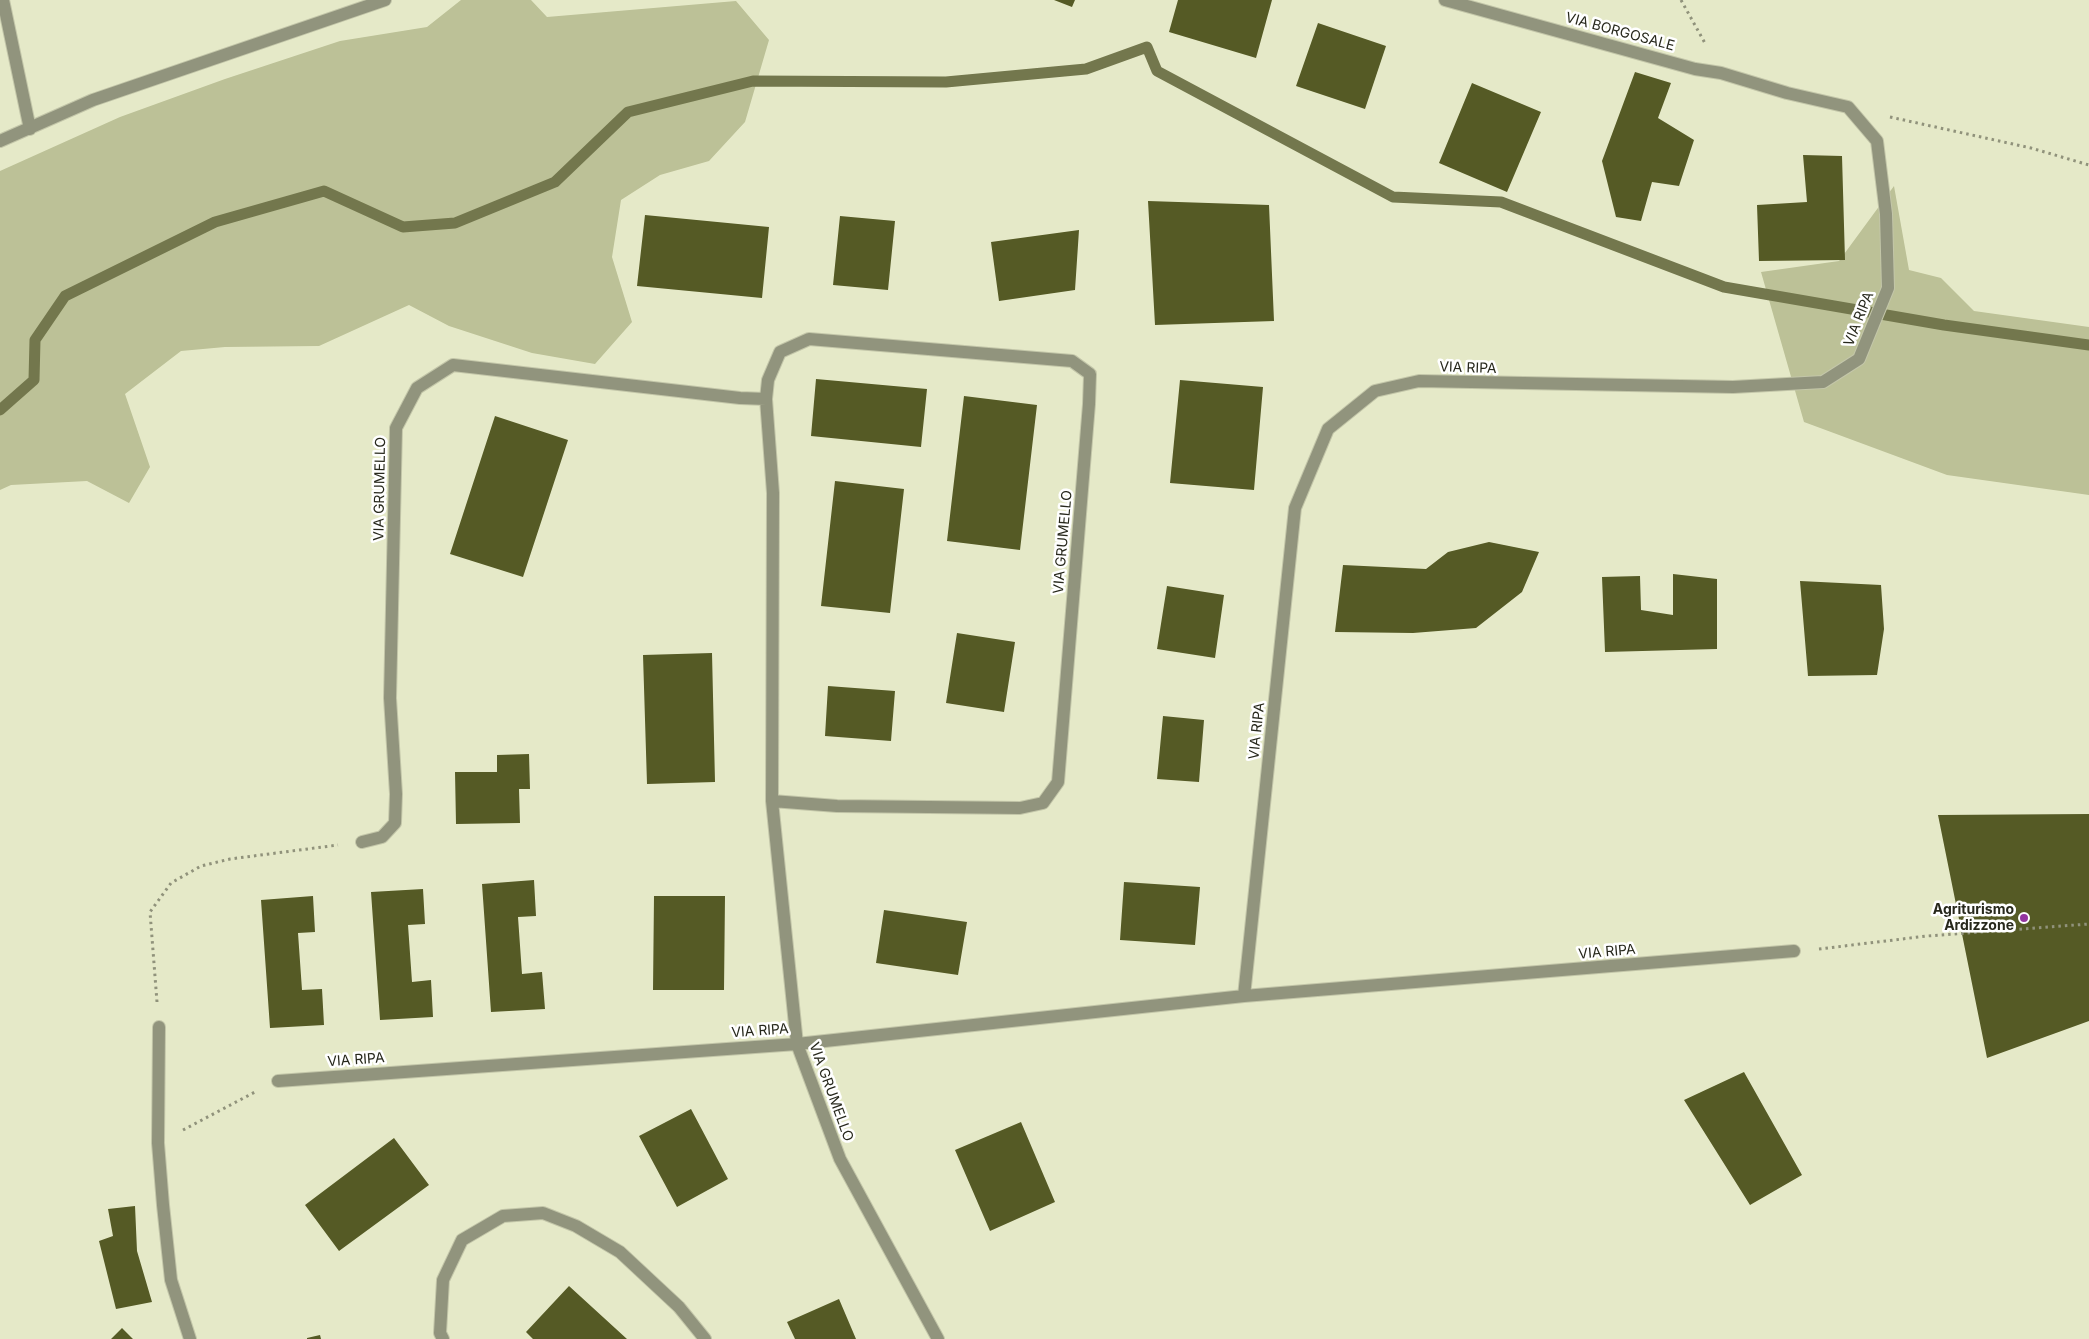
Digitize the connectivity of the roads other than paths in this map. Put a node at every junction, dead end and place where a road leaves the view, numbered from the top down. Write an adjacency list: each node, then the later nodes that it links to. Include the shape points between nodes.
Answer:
1 (3, 0): 5 (street)
2 (385, 0): 5 (street, via 93,100)
3 (1445, 0): 4 (street, VIA BORGOSALE)
4 (1848, 108): 11 (street, VIA RIPA, via 1877,142 1886,214 1888,288 1859,359 1823,382 1723,387 1419,381 1375,391 1328,428 1295,508)
5 (30, 129): 6 (street)
6 (0, 141)
7 (766, 399): 8 (street, VIA GRUMELLO, via 772,493); 8 (street, VIA GRUMELLO, via 768,380 780,352 809,339 1072,361 1090,374 1058,782 1043,803 1000,808 837,806); 9 (street, VIA GRUMELLO, via 453,365 417,388 396,428 390,698 395,823 382,837)
8 (772, 801): 13 (street, VIA GRUMELLO)
9 (362, 842)
10 (1794, 952): 11 (street, VIA RIPA)
11 (1244, 996): 13 (street, VIA RIPA)
12 (159, 1027): 15 (street, via 158,1143 171,1280)
13 (797, 1044): 14 (street, VIA RIPA); 18 (street, VIA GRUMELLO, via 840,1159)
14 (278, 1081)
15 (190, 1339)
16 (443, 1339): 17 (street, via 440,1333 444,1280 462,1240 502,1216 543,1213 576,1226 620,1252 679,1307)
17 (705, 1339)
18 (938, 1339)

